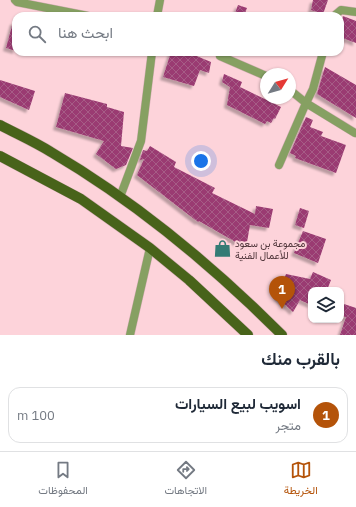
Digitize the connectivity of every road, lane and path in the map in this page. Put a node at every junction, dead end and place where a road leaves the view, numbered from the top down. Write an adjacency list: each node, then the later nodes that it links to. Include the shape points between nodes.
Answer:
1 (15, 0): 3 (street)
2 (160, 0): 4 (street)
3 (68, 12)
4 (158, 12)
5 (339, 12): 6 (street)
6 (356, 12)
7 (152, 56): 17 (street, via 141,141)
8 (220, 56): 10 (street)
9 (322, 56): 12 (street, via 313,89)
10 (260, 73)
11 (296, 95): 12 (street)
12 (306, 103): 14 (street); 16 (street)
13 (0, 126): 17 (main road, via 51,152)
14 (355, 133)
15 (0, 156): 18 (main road, via 81,199)
16 (279, 165)
17 (120, 197): 21 (main road, via 211,267)
18 (150, 248): 19 (street); 20 (main road)
19 (130, 335)
20 (248, 335)
21 (282, 335)

